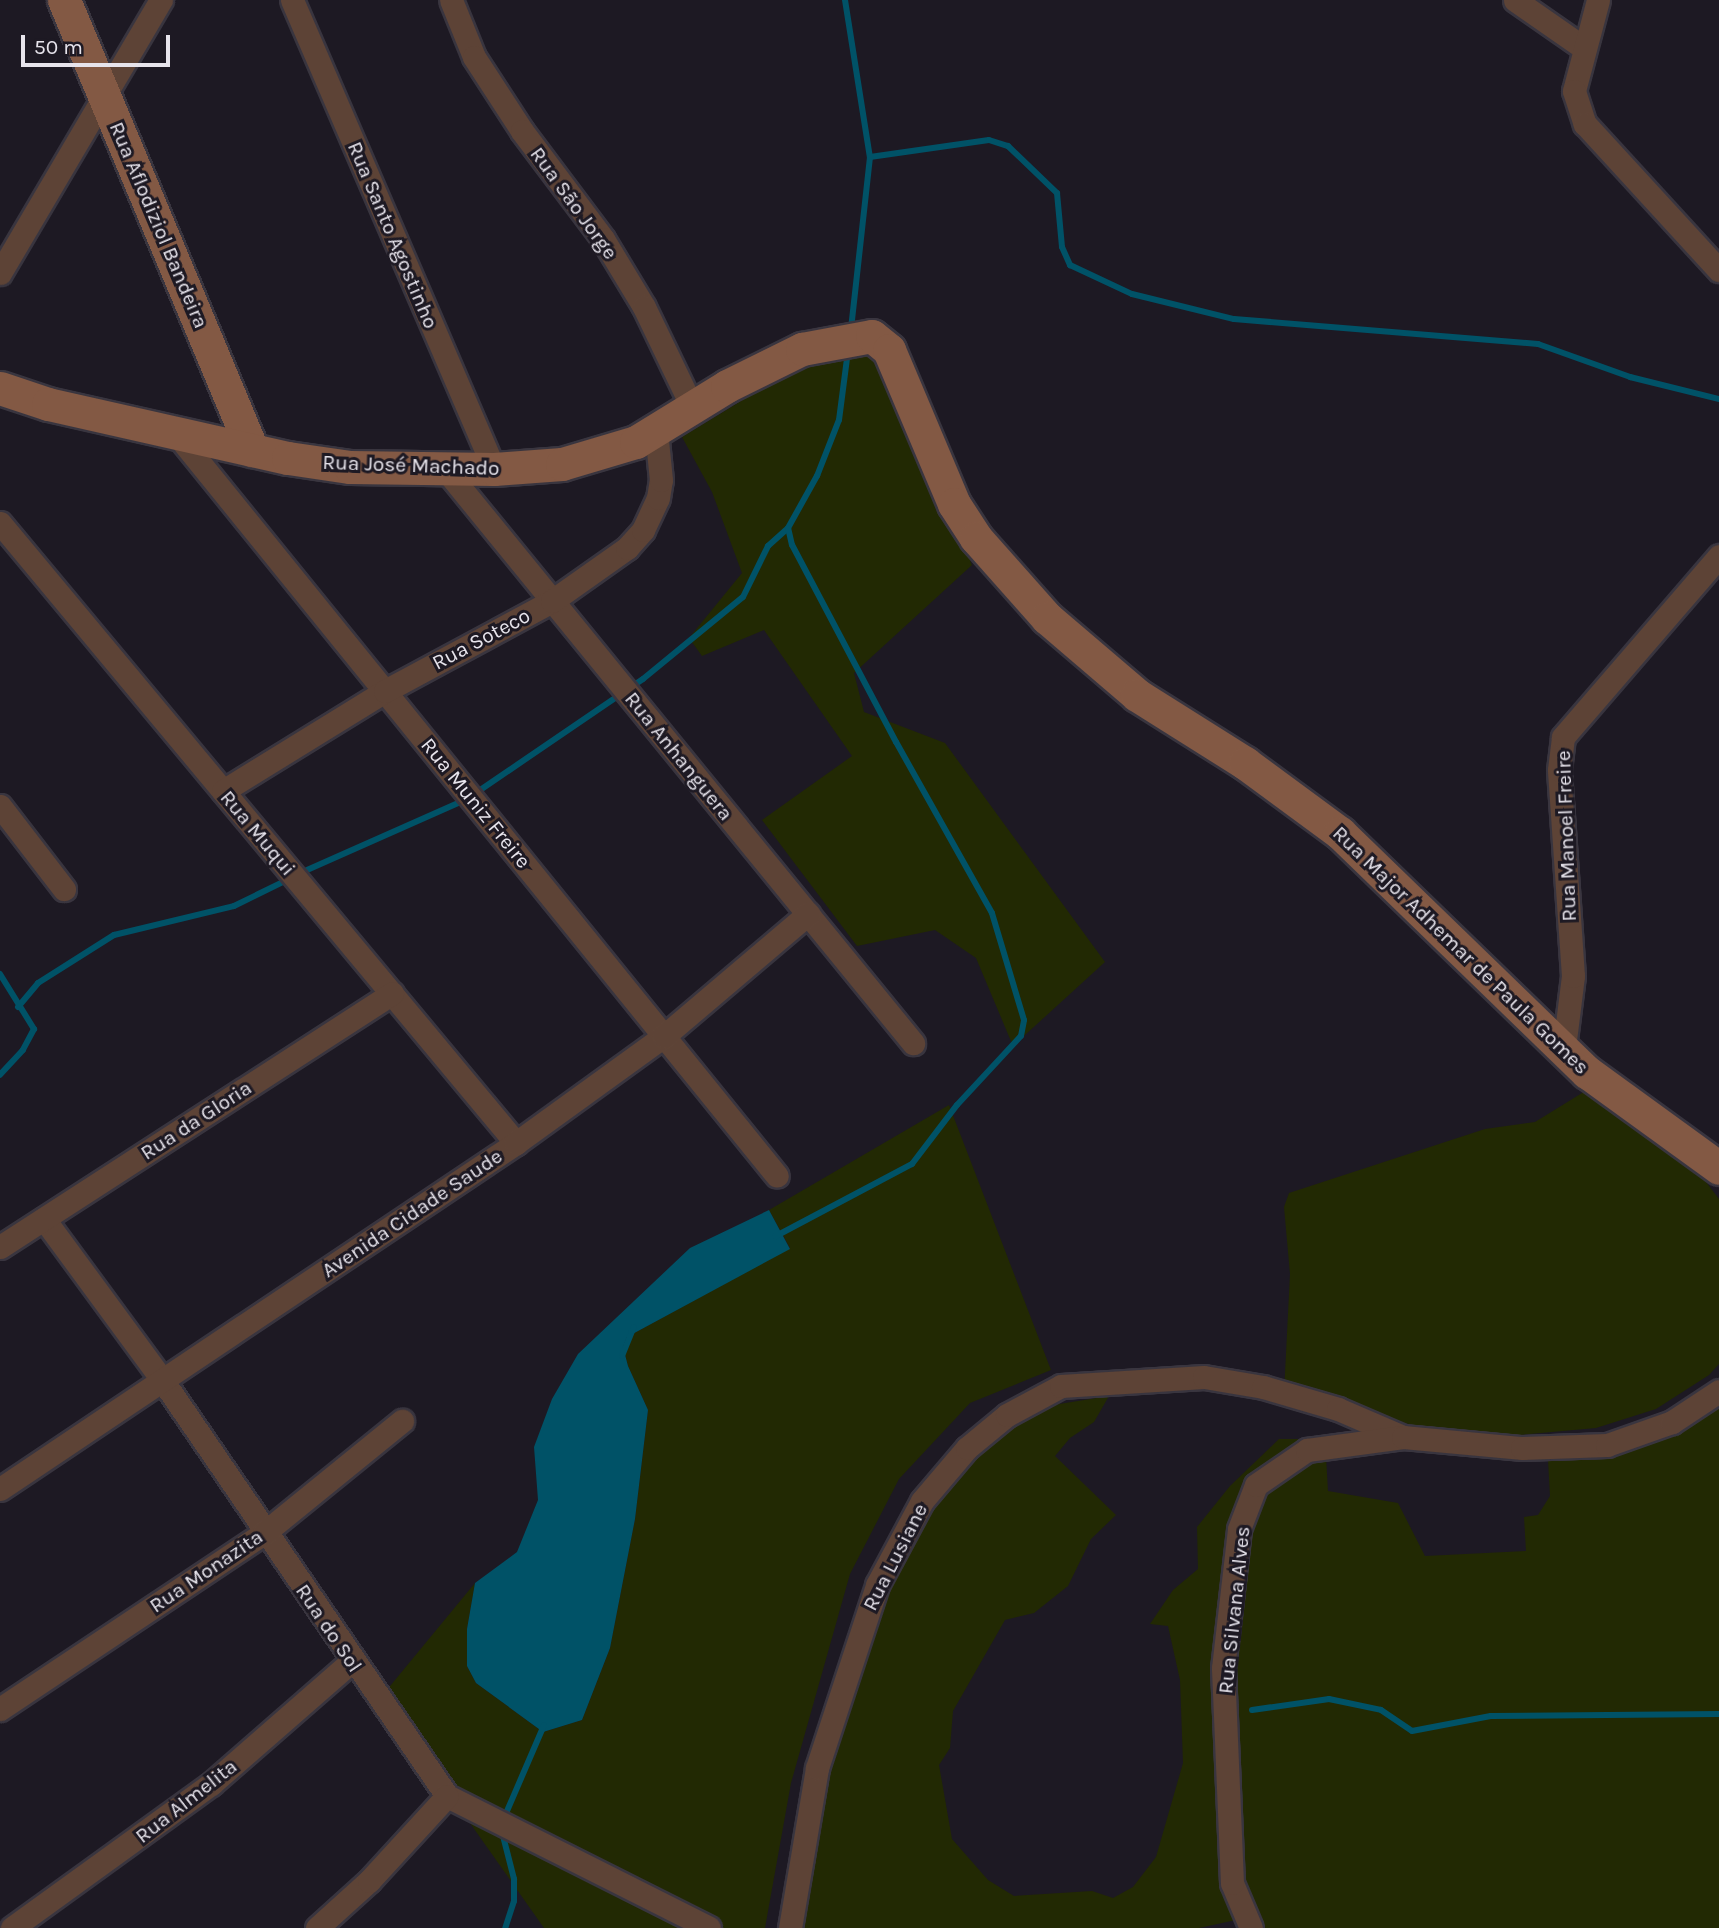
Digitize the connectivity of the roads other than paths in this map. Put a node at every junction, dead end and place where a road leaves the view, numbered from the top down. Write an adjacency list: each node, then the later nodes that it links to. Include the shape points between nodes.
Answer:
1 (64, 0): 8 (street, Rua Aflodiziol Bandeira)
2 (161, 0): 8 (street)
3 (292, 0): 18 (street, Rua Santo Agostinho)
4 (451, 0): 13 (street, Rua São Jorge, via 485,75 603,239 644,307)
5 (1516, 0): 7 (street)
6 (1598, 0): 7 (street)
7 (1584, 48): 9 (street, via 1574,91 1585,124)
8 (104, 96): 10 (street); 16 (street, Rua Aflodiziol Bandeira)
9 (1719, 270)
10 (0, 273)
11 (857, 336): 13 (street, Rua José Machado, via 802,349); 30 (street, Rua Major Adhemar de Paula Gomes, via 872,336 889,350 954,504 976,538 1048,618 1137,695 1257,771 1340,833)
12 (0, 388): 14 (street, Rua José Machado, via 48,404)
13 (693, 409): 15 (street, Rua José Machado)
14 (174, 430): 16 (street, Rua José Machado); 22 (street, Rua Muniz Freire)
15 (656, 431): 18 (street, Rua José Machado, via 636,442 562,464); 21 (street, Rua Soteco, via 662,480 643,530 627,548)
16 (252, 450): 17 (street, Rua José Machado, via 350,467)
17 (445, 469): 18 (street, Rua José Machado); 21 (street, Rua Anhanguera)
18 (494, 469)
19 (0, 523): 23 (street, Rua Muqui)
20 (1719, 556): 30 (street, Rua Manoel Freire, via 1563,737 1559,770 1573,976)
21 (552, 601): 22 (street, Rua Soteco); 26 (street, Rua Anhanguera)
22 (385, 691): 23 (street, Rua Soteco); 28 (street, Rua Muniz Freire)
23 (223, 791): 27 (street, Rua Muqui)
24 (0, 806): 25 (street)
25 (64, 889)
26 (808, 915): 28 (street, Avenida Cidade Saude); 29 (street, Rua Anhanguera)
27 (392, 993): 31 (street, Rua Muqui); 34 (street, Rua da Gloria)
28 (664, 1036): 31 (street, Avenida Cidade Saude); 33 (street, Rua Muniz Freire)
29 (913, 1043)
30 (1564, 1048): 32 (street, Rua Major Adhemar de Paula Gomes, via 1587,1072)
31 (516, 1143): 36 (street, Avenida Cidade Saude)
32 (1719, 1168)
33 (777, 1176)
34 (44, 1219): 35 (street, Rua da Gloria); 36 (street, Rua do Sol)
35 (0, 1247)
36 (163, 1381): 40 (street, Avenida Cidade Saude); 41 (street, Rua do Sol)
37 (1719, 1391): 39 (street, Rua Silvana Alves, via 1672,1422 1607,1445 1512,1448)
38 (402, 1421): 41 (street, Rua Monazita)
39 (1404, 1437): 48 (street, Rua Lusiane, via 1338,1409 1263,1387 1204,1377 1061,1386 1007,1415 967,1448 922,1502 877,1585 817,1768); 49 (street, Rua Silvana Alves, via 1307,1450 1285,1462 1256,1485 1239,1529 1223,1668 1224,1770 1232,1883)
40 (0, 1489)
41 (264, 1533): 42 (street, Rua do Sol); 43 (street, Rua Monazita)
42 (351, 1662): 44 (street, Rua do Sol); 45 (street, Rua Almelita, via 211,1784)
43 (0, 1709)
44 (447, 1796): 46 (street, via 384,1866); 47 (street, Rua do Sol)
45 (12, 1928)
46 (317, 1928)
47 (709, 1928)
48 (790, 1928)
49 (1250, 1928)

